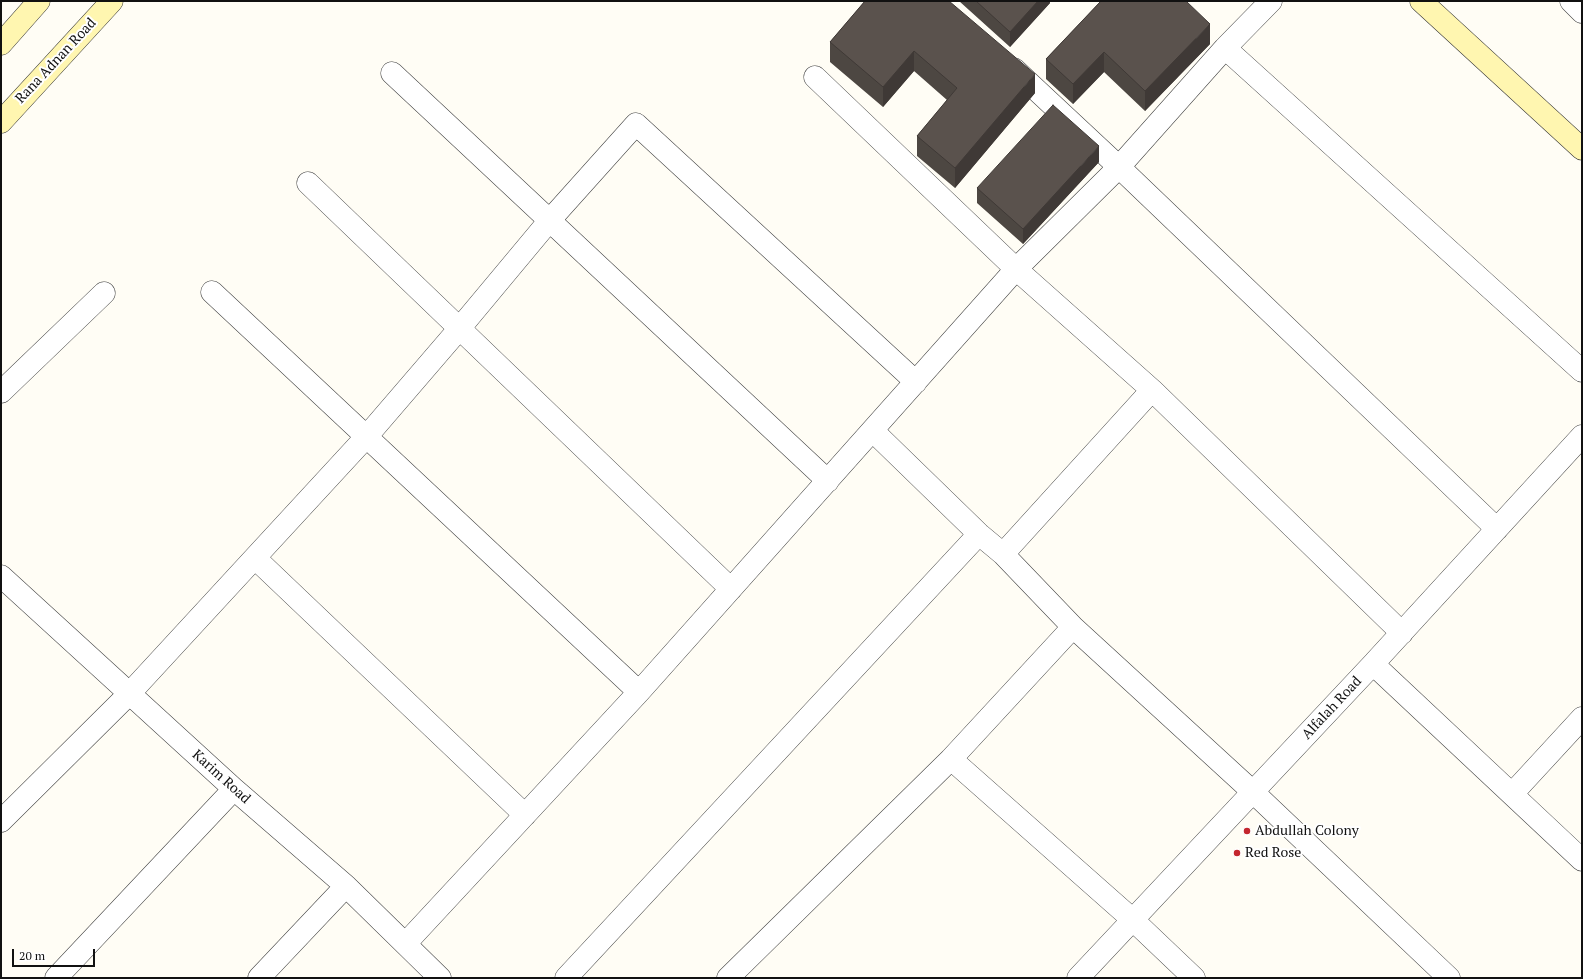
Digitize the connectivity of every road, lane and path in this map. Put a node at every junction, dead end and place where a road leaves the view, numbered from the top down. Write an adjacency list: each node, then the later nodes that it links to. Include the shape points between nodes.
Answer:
1 (39, 1): 7 (street)
2 (112, 1): 12 (street, Rana Adnan Road)
3 (1271, 1): 8 (street)
4 (1421, 1): 13 (street)
5 (1571, 1): 6 (street)
6 (1582, 12)
7 (1, 44)
8 (1225, 48): 14 (street); 21 (street)
9 (998, 54): 14 (street)
10 (392, 73): 16 (street)
11 (815, 77): 17 (street)
12 (1, 122)
13 (1582, 149)
14 (1119, 167): 17 (street); 29 (street)
15 (308, 184): 20 (street)
16 (549, 220): 20 (street); 22 (street, via 636,124); 28 (street)
17 (1016, 269): 22 (street); 23 (street)
18 (212, 292): 26 (street)
19 (104, 293): 24 (street)
20 (459, 329): 26 (street); 34 (street)
21 (1582, 371)
22 (916, 382): 25 (street)
23 (1152, 390): 31 (street); 36 (street)
24 (1, 392)
25 (873, 431): 28 (street); 30 (street)
26 (367, 436): 32 (street); 38 (street)
27 (1582, 436): 29 (street, Alfalah Road)
28 (828, 481): 34 (street)
29 (1497, 529): 36 (street, Alfalah Road)
30 (979, 534): 31 (street); 54 (street)
31 (1003, 554): 35 (street)
32 (255, 558): 39 (street); 45 (street)
33 (4, 585): 39 (street, Karim Road)
34 (731, 589): 38 (street)
35 (1073, 627): 41 (street); 43 (street)
36 (1402, 633): 37 (street, Alfalah Road)
37 (1373, 664): 43 (street, Alfalah Road); 44 (street)
38 (639, 692): 45 (street)
39 (129, 694): 42 (street, Karim Road); 46 (street)
40 (1582, 718): 44 (street)
41 (951, 759): 49 (street); 55 (street)
42 (234, 789): 48 (street, Karim Road); 51 (street)
43 (1253, 792): 49 (street, Alfalah Road); 58 (street)
44 (1512, 794): 47 (street)
45 (525, 815): 50 (street)
46 (1, 821)
47 (1582, 860)
48 (346, 886): 50 (street, Karim Road); 52 (street)
49 (1133, 920): 56 (street, Alfalah Road); 57 (street)
50 (406, 943): 53 (street, Karim Road)
51 (56, 978)
52 (260, 978)
53 (440, 978)
54 (566, 978)
55 (728, 978)
56 (1078, 978)
57 (1194, 978)
58 (1449, 978)

